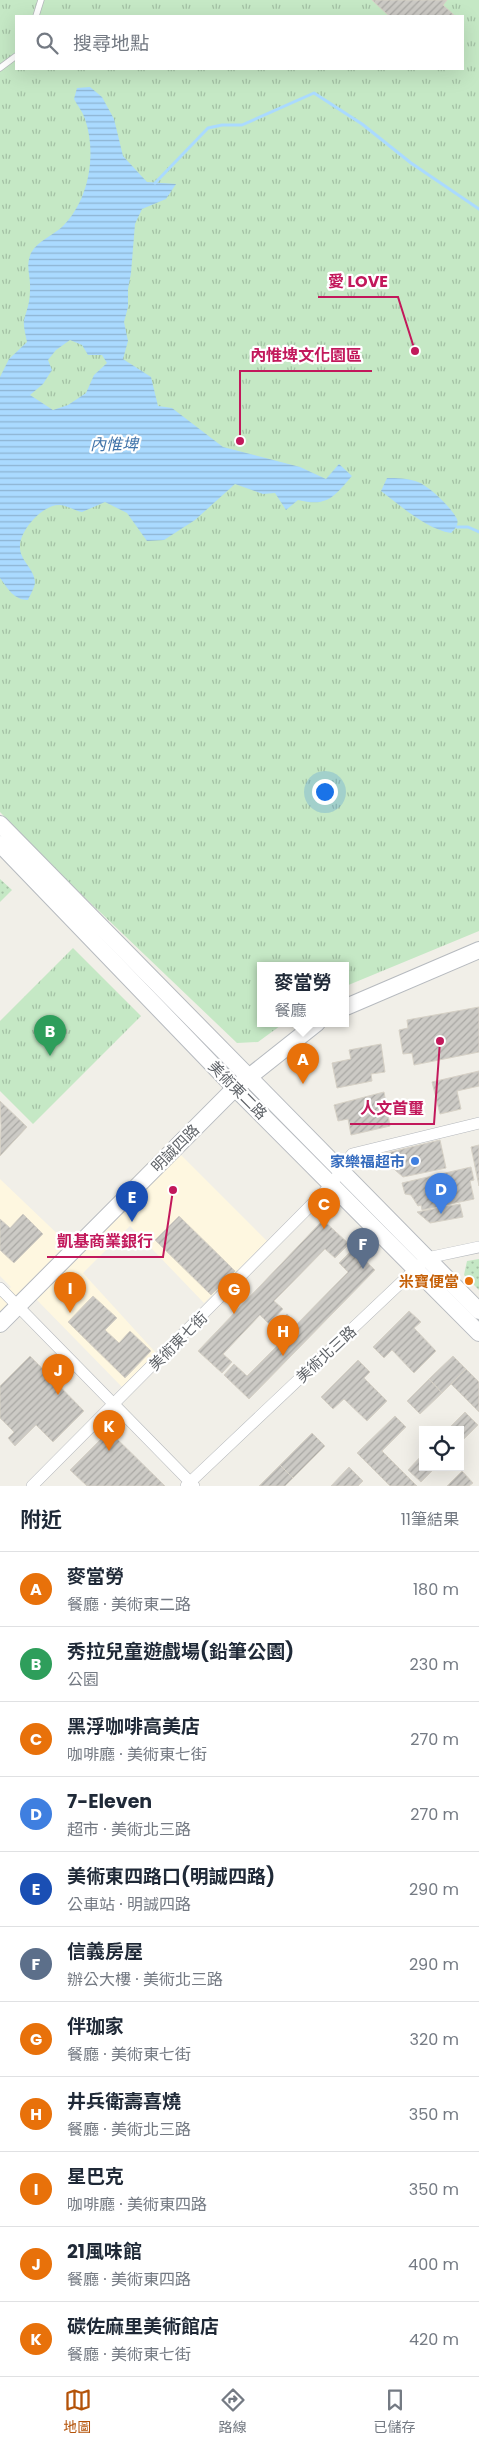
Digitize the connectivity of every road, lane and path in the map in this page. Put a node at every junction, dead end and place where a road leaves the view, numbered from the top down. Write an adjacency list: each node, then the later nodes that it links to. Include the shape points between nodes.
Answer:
1 (41, 0): 2 (lane)
2 (36, 15)
3 (15, 57): 4 (lane)
4 (0, 68)
5 (0, 824): 10 (street, 美術東二路)
6 (0, 844): 11 (street, 美術東二路)
7 (479, 950): 8 (street)
8 (349, 1006)
9 (312, 1027): 10 (street, 明誠四路)
10 (249, 1076): 11 (street, 明誠四路); 13 (street, 美術東二路)
11 (235, 1088): 14 (street, 美術東二路); 18 (street, 明誠四路)
12 (479, 1123): 13 (street, 美術東七街, via 352,1154)
13 (340, 1170): 14 (street, 美術東七街); 16 (street, 美術東二路)
14 (331, 1185): 16 (street, 美術東二路); 22 (street, 美術東七街)
15 (479, 1247): 16 (street)
16 (421, 1264): 19 (street, 美術東二路); 21 (street, 美術東二路); 23 (street, 美術北三路)
17 (0, 1288): 18 (street)
18 (18, 1306): 20 (street, 明誠四路); 22 (street)
19 (479, 1311)
20 (0, 1324)
21 (479, 1333)
22 (114, 1405): 23 (street); 24 (street, 美術東七街)
23 (190, 1485)
24 (32, 1486)

